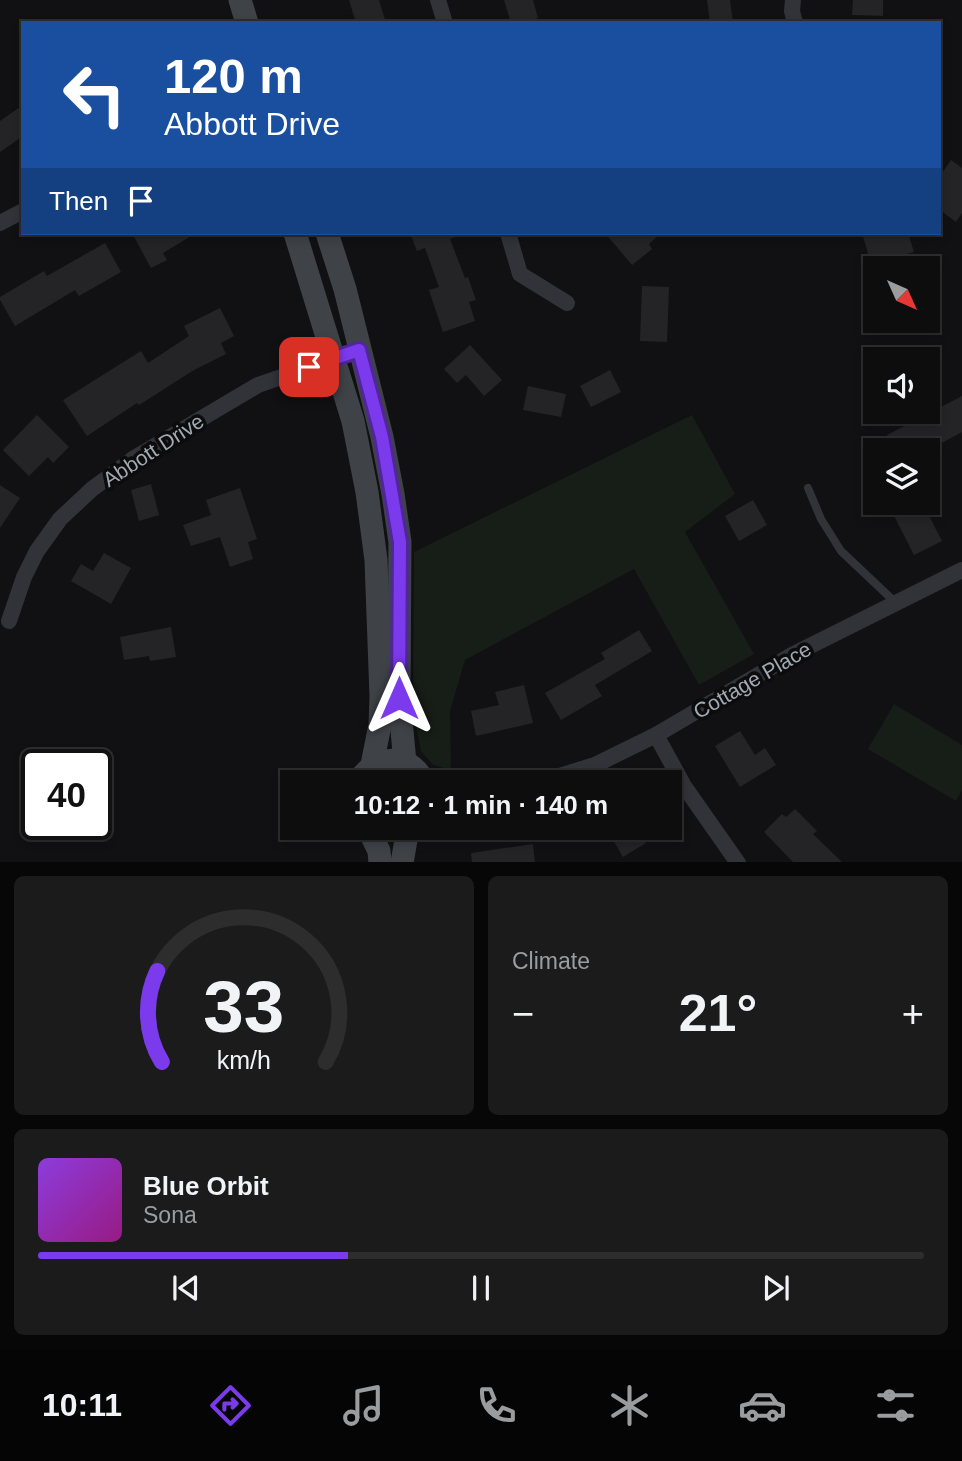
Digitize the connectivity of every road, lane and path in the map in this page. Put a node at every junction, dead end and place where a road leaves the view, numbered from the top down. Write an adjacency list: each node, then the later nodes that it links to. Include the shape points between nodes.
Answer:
1 (240, 0): 4 (street)
2 (438, 0): 5 (street)
3 (793, 0): 6 (street)
4 (246, 21)
5 (444, 21)
6 (794, 21)
7 (21, 212): 8 (street)
8 (0, 223)
9 (296, 235): 14 (street)
10 (328, 235): 13 (street)
11 (509, 235): 12 (street, via 520,274)
12 (567, 303)
13 (359, 350): 14 (street, Abbott Drive); 23 (street, via 382,437 400,542 399,698)
14 (334, 358): 18 (street, Abbott Drive, via 258,385 133,459 92,489 60,519 37,551); 20 (street, via 353,421 376,559 380,725)
15 (808, 488): 17 (lane, via 841,551)
16 (962, 570): 17 (street, Cottage Place)
17 (896, 603): 19 (street, Cottage Place, via 792,655)
18 (9, 621)
19 (656, 735): 24 (street, Cottage Place); 29 (street, via 684,786)
20 (366, 770)
21 (370, 770): 22 (street, via 382,761 394,760)
22 (412, 770)
23 (420, 770)
24 (579, 770)
25 (375, 840): 27 (street)
26 (405, 840): 28 (street)
27 (380, 862)
28 (402, 862)
29 (737, 862)

